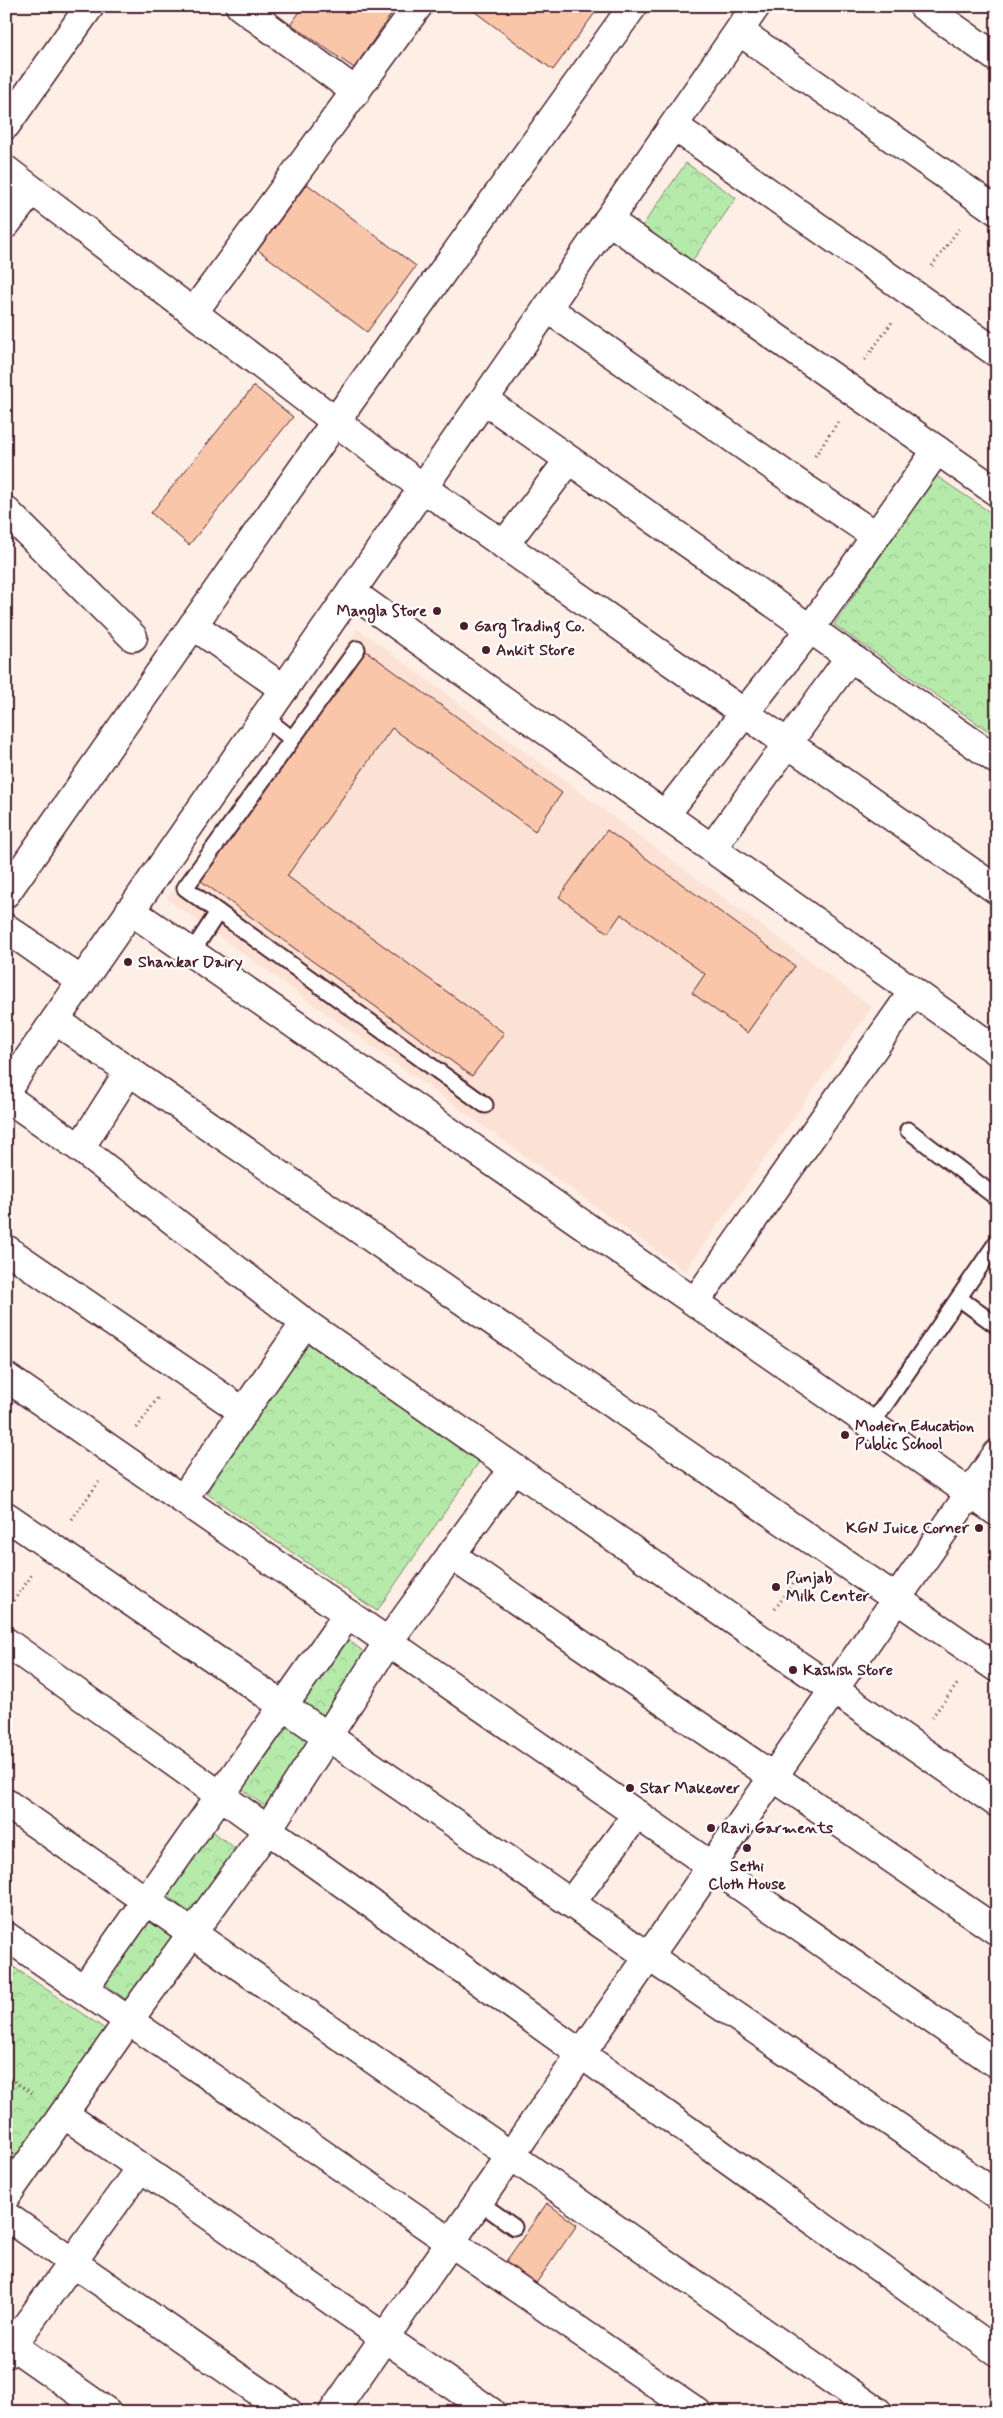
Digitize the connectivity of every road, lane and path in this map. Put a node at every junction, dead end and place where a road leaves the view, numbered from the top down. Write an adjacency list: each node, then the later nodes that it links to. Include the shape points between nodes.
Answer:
1 (90, 6): 10 (street)
2 (240, 6): 9 (street)
3 (418, 6): 9 (street)
4 (633, 6): 22 (street)
5 (756, 6): 7 (street)
6 (923, 6): 8 (street)
7 (739, 31): 11 (street); 14 (street)
8 (997, 58)
9 (356, 92): 18 (street)
10 (6, 125)
11 (674, 126): 15 (street); 19 (street)
12 (6, 170): 13 (street)
13 (32, 190): 16 (street); 18 (street)
14 (997, 211)
15 (608, 220): 17 (street); 20 (street)
16 (6, 224)
17 (547, 308): 21 (street); 25 (street)
18 (193, 313): 22 (street)
19 (997, 353)
20 (857, 395): 23 (street); 25 (path)
21 (484, 400): 24 (street); 26 (street)
22 (335, 422): 26 (street); 32 (street)
23 (937, 450): 27 (street); 29 (street)
24 (569, 460): 30 (street); 33 (street)
25 (797, 483): 29 (street)
26 (422, 488): 30 (street); 31 (street)
27 (997, 492)
28 (6, 511): 34 (street)
29 (876, 536): 33 (street)
30 (504, 545): 38 (street)
31 (351, 592): 37 (street); 43 (street)
32 (193, 625): 37 (street); 46 (street)
33 (810, 629): 36 (street); 38 (street)
34 (133, 637)
35 (357, 649): 40 (lane)
36 (850, 657): 41 (street); 42 (street)
37 (284, 688): 39 (street)
38 (744, 713): 41 (street); 43 (street)
39 (264, 718): 40 (lane); 47 (street)
40 (292, 739): 48 (lane, via 185,888)
41 (788, 744): 44 (street); 45 (street)
42 (997, 760)
43 (665, 816): 44 (street)
44 (712, 848): 52 (street)
45 (997, 890)
46 (6, 893)
47 (130, 910): 50 (street); 51 (street)
48 (218, 912): 50 (lane); 58 (lane)
49 (6, 928): 51 (street)
50 (192, 952): 65 (street)
51 (81, 981): 53 (street)
52 (913, 992): 54 (street); 65 (street)
53 (55, 1020): 55 (street); 56 (street)
54 (997, 1051)
55 (129, 1071): 60 (street); 79 (street)
56 (6, 1091)
57 (6, 1097): 60 (street)
58 (485, 1105)
59 (908, 1130): 61 (lane)
60 (80, 1148): 66 (street)
61 (997, 1198)
62 (997, 1242): 64 (lane)
63 (6, 1249): 68 (street)
64 (959, 1298): 67 (lane); 71 (lane)
65 (695, 1302): 71 (street)
66 (305, 1323): 70 (street); 74 (street)
67 (997, 1326)
68 (179, 1368): 70 (street); 72 (path)
69 (6, 1377): 72 (street)
70 (244, 1412): 76 (street)
71 (871, 1425): 75 (street)
72 (118, 1454): 76 (street); 80 (path)
73 (997, 1454): 75 (street)
74 (514, 1468): 81 (street); 85 (street)
75 (969, 1493): 77 (street); 82 (street)
76 (183, 1499): 84 (street)
77 (997, 1512)
78 (6, 1516): 80 (street)
79 (821, 1546): 82 (street); 85 (path)
80 (52, 1547): 83 (path); 90 (street)
81 (451, 1555): 87 (street); 93 (street)
82 (897, 1598): 88 (street); 89 (street)
83 (6, 1612)
84 (348, 1614): 87 (street); 90 (street)
85 (756, 1636): 89 (street)
86 (6, 1642): 94 (street)
87 (388, 1642): 91 (street); 97 (street)
88 (988, 1662): 92 (path)
89 (834, 1690): 92 (street); 93 (street)
90 (283, 1706): 91 (street); 94 (street)
91 (327, 1736): 98 (street); 101 (street)
92 (912, 1744): 96 (street)
93 (773, 1777): 99 (street); 102 (street)
94 (221, 1795): 98 (street); 100 (street)
95 (6, 1803): 100 (street)
96 (997, 1803)
97 (637, 1814): 99 (street); 101 (street)
98 (268, 1829): 103 (street); 108 (street)
99 (712, 1866): 105 (street); 109 (street)
100 (146, 1901): 103 (street); 106 (street)
101 (571, 1903): 105 (street)
102 (997, 1931)
103 (193, 1934): 107 (street); 112 (street)
104 (6, 1936): 106 (street)
105 (648, 1956): 108 (street); 114 (street)
106 (84, 1989): 107 (street)
107 (129, 2020): 111 (street); 119 (street)
108 (582, 2053): 112 (street); 123 (street)
109 (997, 2064)
110 (6, 2076): 111 (path)
111 (53, 2107): 113 (street); 115 (street)
112 (512, 2154): 116 (street); 129 (street)
113 (141, 2168): 120 (street); 121 (street)
114 (997, 2195)
115 (6, 2196)
116 (479, 2202): 118 (lane); 119 (street)
117 (6, 2216): 120 (street)
118 (514, 2227)
119 (451, 2242): 121 (street); 128 (street)
120 (73, 2262): 122 (street); 125 (street)
121 (385, 2338): 126 (street); 127 (street)
122 (8, 2347): 124 (street)
123 (997, 2352)
124 (107, 2412)
125 (288, 2412)
126 (333, 2412)
127 (491, 2412)
128 (697, 2412)
129 (878, 2412)

